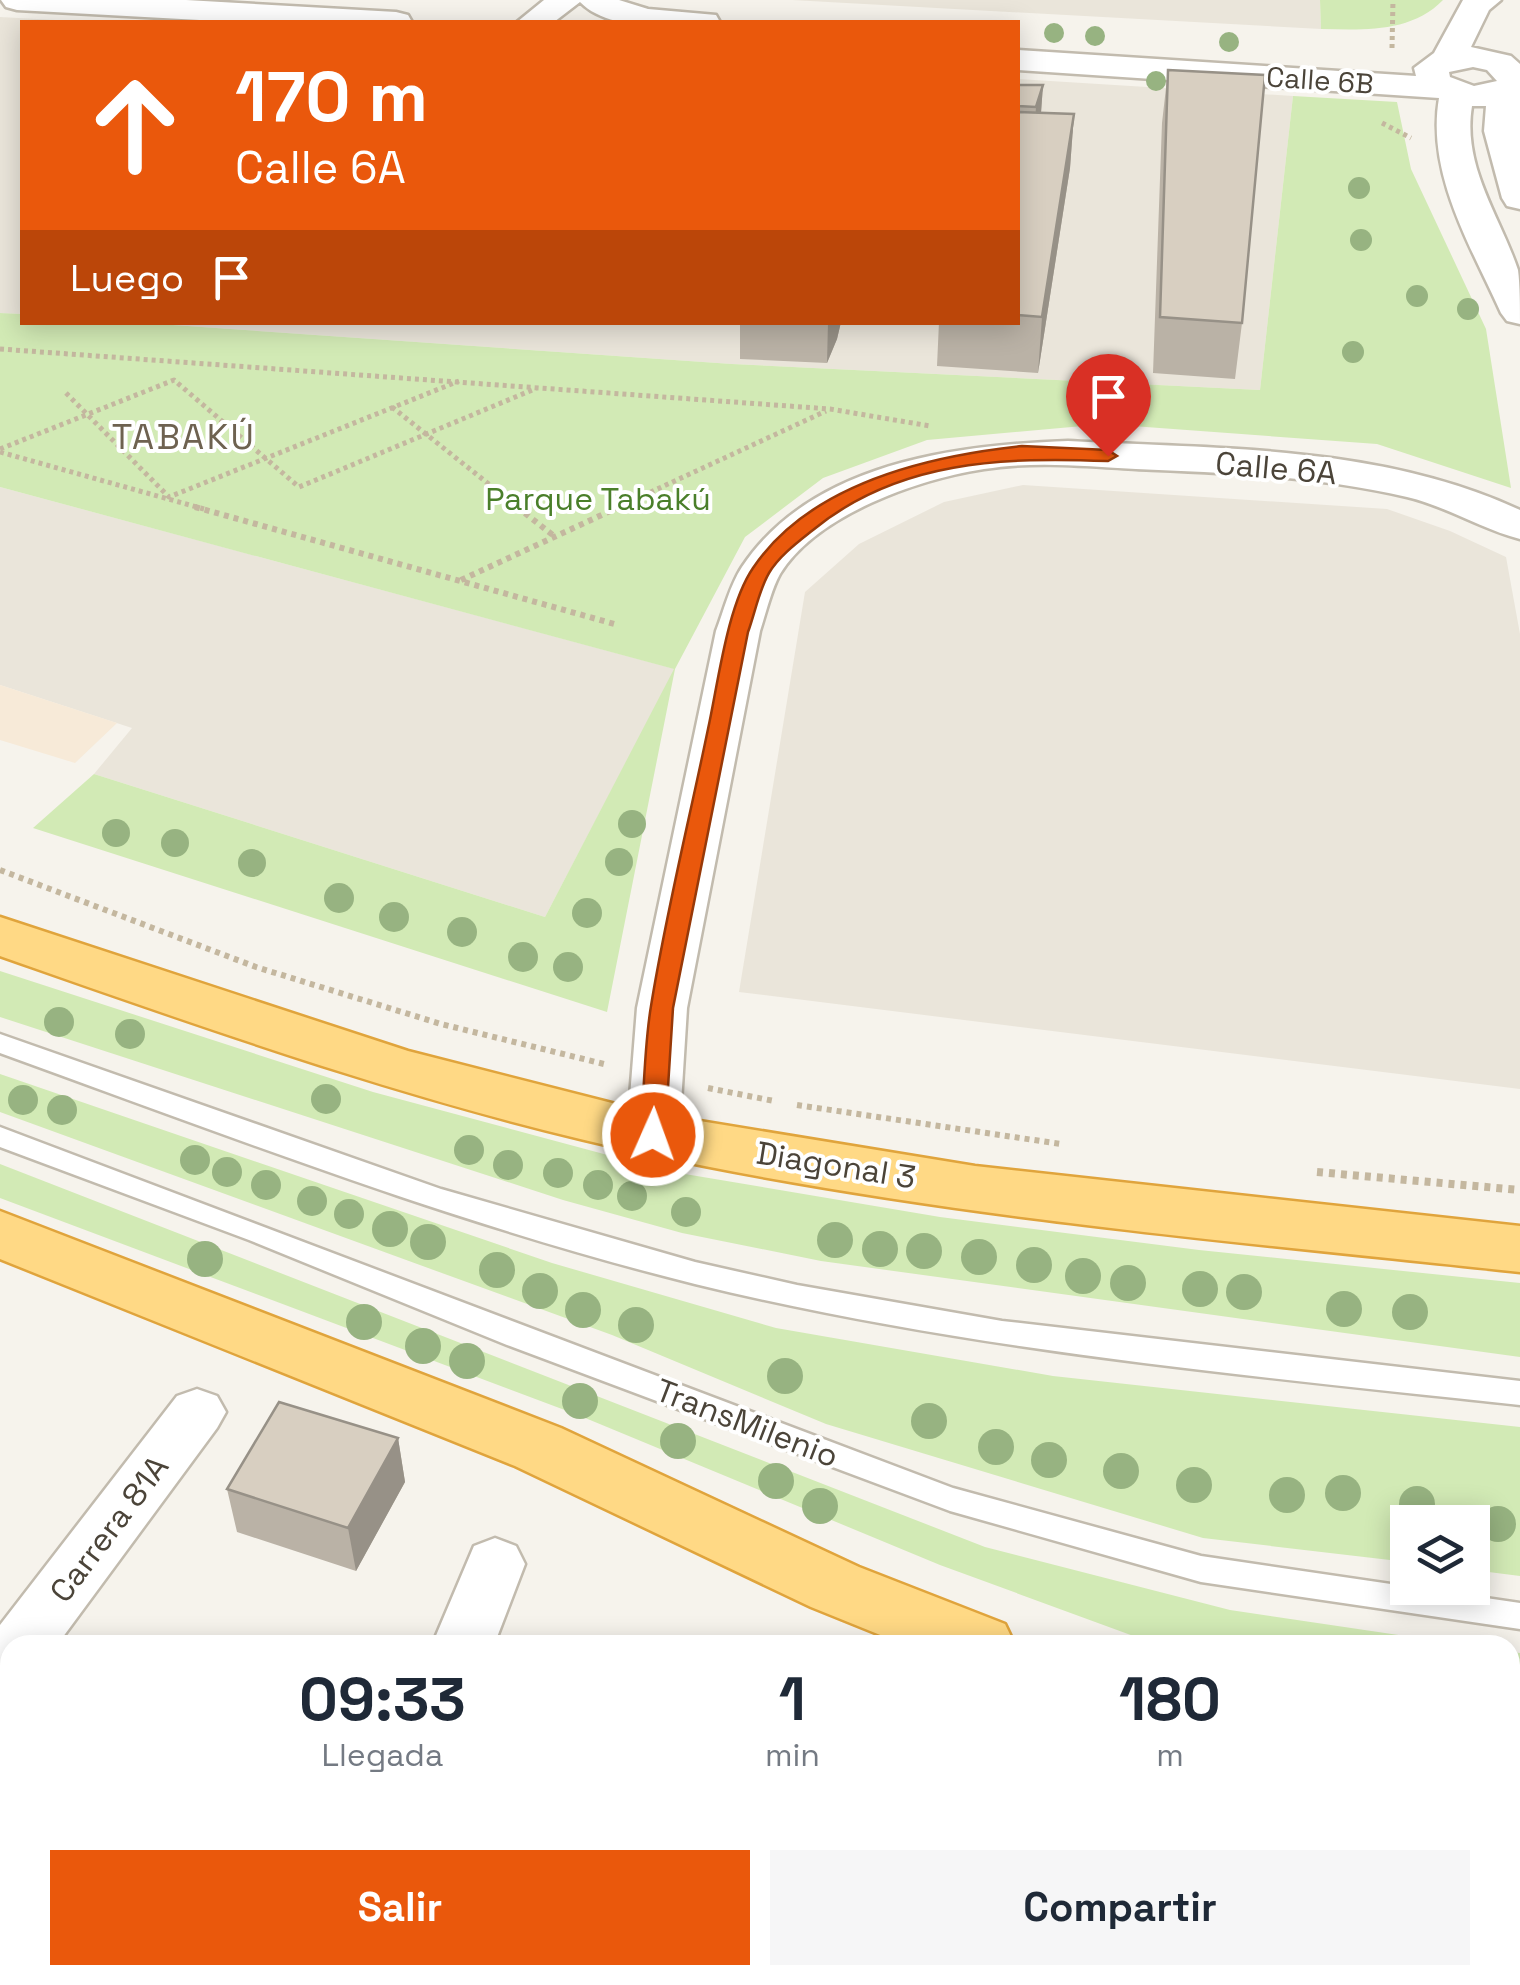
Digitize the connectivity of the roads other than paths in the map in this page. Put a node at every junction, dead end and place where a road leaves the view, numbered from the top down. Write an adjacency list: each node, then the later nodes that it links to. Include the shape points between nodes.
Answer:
1 (17, 0): 5 (street)
2 (566, 0): 6 (street)
3 (595, 0): 7 (street, via 617,11)
4 (1485, 0): 11 (street, via 1476,4)
5 (362, 20)
6 (535, 20)
7 (683, 20)
8 (1520, 35): 12 (street)
9 (1020, 40): 11 (street, Calle 6B, via 1392,60)
10 (1020, 60): 11 (street, Calle 6B)
11 (1447, 76): 12 (street, via 1492,96); 14 (street, via 1457,161)
12 (1506, 80): 13 (street, via 1501,131)
13 (1520, 198)
14 (1520, 313)
15 (1520, 526): 18 (street, Calle 6A, via 1446,494 1365,476 1022,452 891,478 829,508 760,571 738,632 662,1008)
16 (0, 936): 18 (highway, Diagonal 3, via 404,1074)
17 (0, 1043): 22 (lane, via 424,1194 694,1273 940,1324)
18 (653, 1135): 21 (highway, Diagonal 3, via 1029,1197)
19 (0, 1138): 25 (lane, TransMilenio, via 950,1499 1201,1569)
20 (0, 1234): 28 (highway, via 538,1447 836,1587)
21 (1520, 1249)
22 (1520, 1392)
23 (197, 1412): 26 (street, Carrera 81A)
24 (495, 1564): 27 (street)
25 (1520, 1616)
26 (29, 1635)
27 (467, 1635)
28 (956, 1635)

